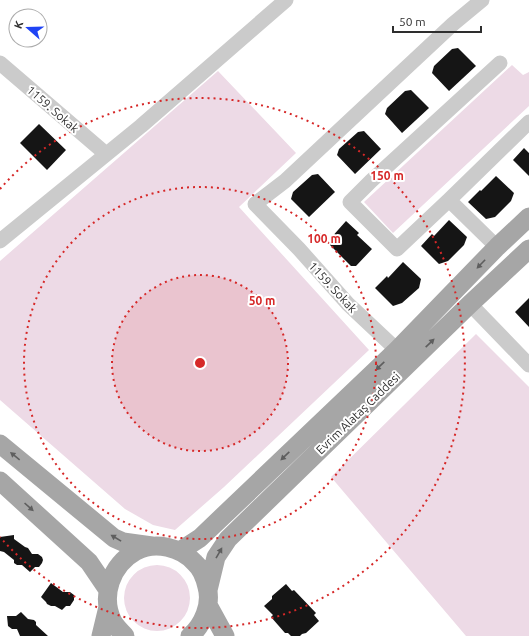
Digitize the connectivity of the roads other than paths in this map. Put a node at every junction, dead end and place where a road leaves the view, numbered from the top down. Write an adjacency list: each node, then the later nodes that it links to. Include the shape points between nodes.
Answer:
1 (286, 0): 6 (street)
2 (482, 0): 13 (street, 1159. Sokak, via 285,181 256,204 348,304)
3 (0, 63): 6 (street, 1159. Sokak)
4 (500, 63): 7 (street, via 350,202 397,249)
5 (529, 122): 7 (street)
6 (106, 154): 9 (street)
7 (449, 200): 10 (street)
8 (529, 217): 10 (main road)
9 (0, 241)
10 (497, 246): 13 (main road, one-way to 13)
11 (529, 249): 12 (main road, Evrim Alataş Caddesi)
12 (470, 304): 14 (street); 19 (main road, Evrim Alataş Caddesi, one-way to 12, via 216,557 228,539)
13 (397, 350): 17 (main road, one-way to 17, via 200,538 180,551)
14 (529, 365)
15 (0, 444): 17 (main road, one-way to 15, via 123,542 114,538)
16 (0, 481): 18 (main road, one-way to 18, via 89,562)
17 (162, 547): 18 (main road, via 137,551 123,560 113,574); 19 (main road, via 184,553 196,563 204,576)
18 (108, 598): 20 (main road); 21 (main road, via 114,623)
19 (208, 598): 22 (main road, Evrim Alataş Caddesi, via 204,619); 23 (main road)
20 (102, 636)
21 (125, 636)
22 (190, 636)
23 (225, 636)

